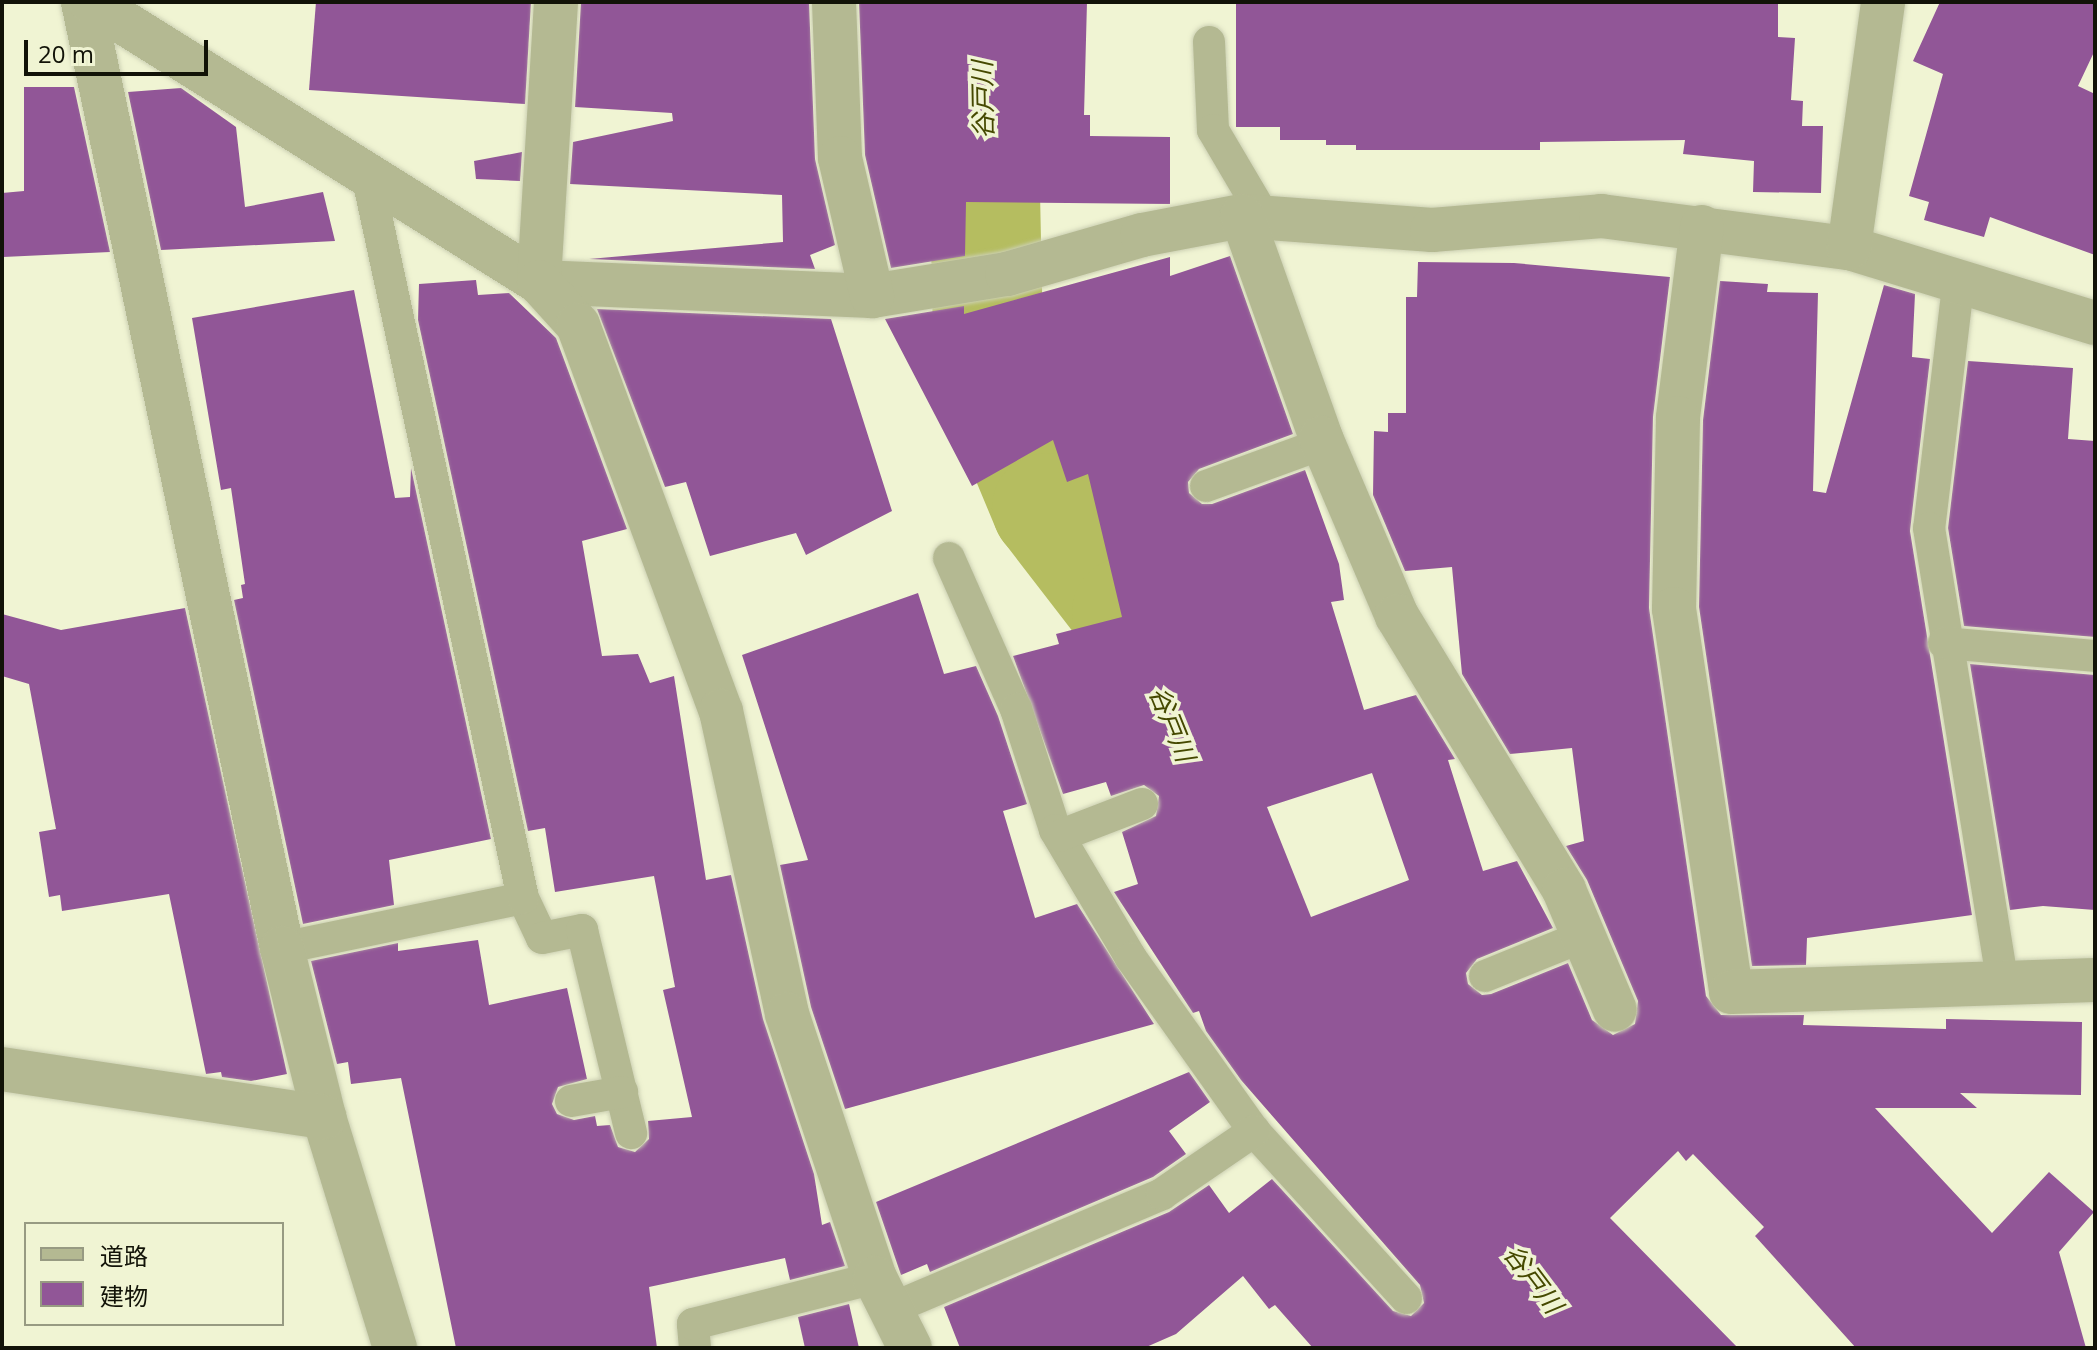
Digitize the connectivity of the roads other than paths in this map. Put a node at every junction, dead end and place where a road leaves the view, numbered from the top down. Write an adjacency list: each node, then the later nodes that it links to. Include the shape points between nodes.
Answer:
1 (83, 2): 24 (street)
2 (91, 2): 7 (street)
3 (556, 2): 12 (street)
4 (834, 2): 13 (street, via 840,158)
5 (1883, 2): 10 (street)
6 (1209, 42): 8 (lane, via 1213,130)
7 (367, 174): 12 (street); 22 (lane)
8 (1253, 216): 9 (street, via 1432,230 1601,216); 13 (street, via 1142,235 988,277); 15 (street)
9 (1702, 227): 10 (street); 27 (street, via 1678,418 1674,609 1731,992)
10 (1849, 248): 11 (street)
11 (1959, 278): 14 (street); 18 (lane, via 1929,528)
12 (539, 282): 13 (street); 35 (street, via 578,325 721,711 787,1014)
13 (872, 296)
14 (2093, 318)
15 (1324, 443): 16 (lane); 23 (street, via 1397,616 1564,890)
16 (1206, 486)
17 (949, 558): 21 (lane, via 1016,709)
18 (1944, 643): 19 (lane); 27 (lane)
19 (2095, 656)
20 (1142, 804): 21 (lane)
21 (1059, 836): 33 (lane, via 1131,958)
22 (523, 898): 24 (lane); 30 (lane, via 542,938 582,930)
23 (1584, 936): 25 (lane); 28 (street)
24 (282, 948): 32 (street)
25 (1485, 976)
26 (2095, 980): 27 (street)
27 (2003, 986)
28 (1615, 1010)
29 (2, 1069): 32 (street)
30 (622, 1092): 31 (lane); 34 (lane)
31 (571, 1101)
32 (324, 1117): 37 (street)
33 (1254, 1131): 35 (lane, via 1162,1194); 36 (lane)
34 (631, 1133)
35 (882, 1294): 38 (lane, via 693,1324); 39 (street)
36 (1406, 1298)
37 (395, 1348)
38 (695, 1348)
39 (910, 1348)

